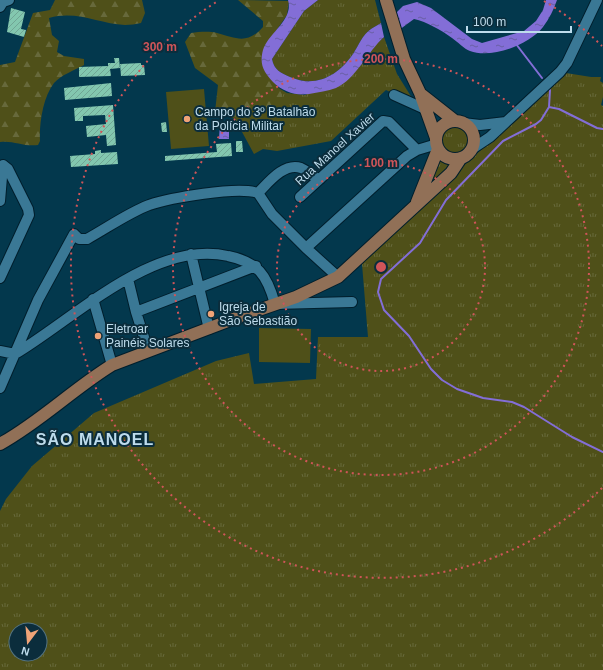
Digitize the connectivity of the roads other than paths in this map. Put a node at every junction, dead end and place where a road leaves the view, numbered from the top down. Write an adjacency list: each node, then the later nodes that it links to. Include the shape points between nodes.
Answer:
1 (9, 0): 4 (street, via 3,2)
2 (597, 0): 9 (street, via 567,63)
3 (387, 5): 5 (main road, via 410,76)
4 (0, 7)
5 (420, 93): 7 (main road); 8 (main road, via 433,106)
6 (394, 95): 7 (street)
7 (425, 109): 10 (main road)
8 (459, 122): 9 (street, via 480,125); 10 (main road, via 441,128); 11 (main road, via 472,131)
9 (506, 122): 11 (street)
10 (437, 144): 12 (street); 13 (main road, via 450,158); 18 (main road)
11 (472, 149): 13 (main road)
12 (417, 150): 14 (street, Rua Manoel Xavier, via 387,121 383,121); 19 (street, via 407,156)
13 (461, 158): 18 (main road, via 452,173)
14 (320, 179): 15 (street, via 302,169 292,168 275,176); 16 (street, Rua Manoel Xavier)
15 (258, 193): 19 (street, via 272,214); 33 (street, via 226,192 163,202 137,211 87,239 79,239 74,234 38,300)
16 (300, 197)
17 (0, 201): 23 (street, via 3,166 8,169 29,215)
18 (416, 204): 22 (main road)
19 (306, 248): 22 (street)
20 (192, 254): 21 (street, via 220,254 248,261); 24 (street, via 163,262); 25 (street)
21 (256, 266): 25 (street); 28 (street, via 265,278)
22 (338, 277): 28 (main road, via 320,287)
23 (0, 278)
24 (128, 279): 26 (street); 29 (street)
25 (198, 288): 29 (street); 30 (street)
26 (93, 298): 33 (street); 34 (street)
27 (352, 302): 28 (street)
28 (275, 304): 30 (main road)
29 (136, 312): 31 (street)
30 (209, 329): 31 (main road)
31 (148, 350): 34 (main road)
32 (0, 351): 33 (street)
33 (15, 354): 35 (street)
34 (112, 365): 36 (main road)
35 (0, 388)
36 (0, 444)

